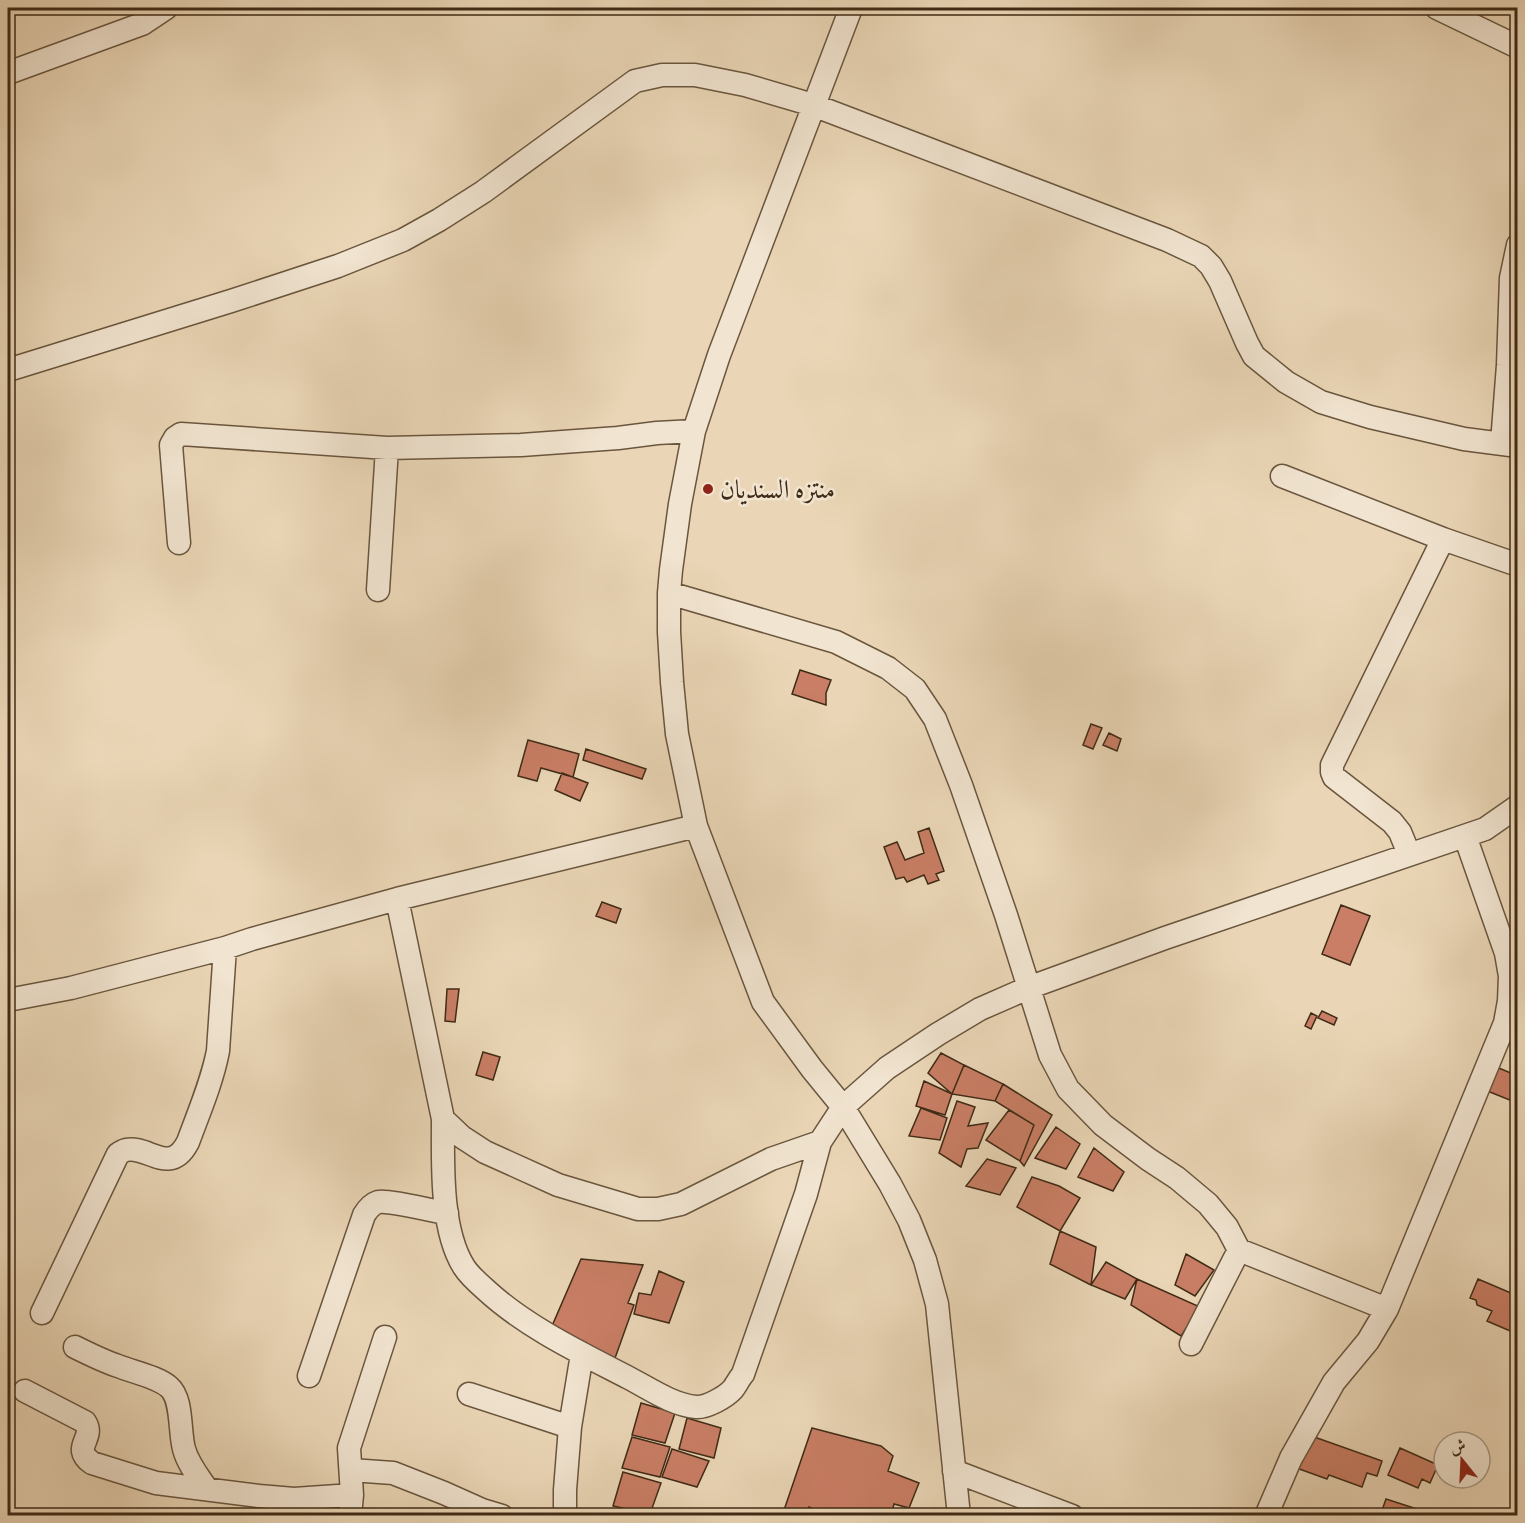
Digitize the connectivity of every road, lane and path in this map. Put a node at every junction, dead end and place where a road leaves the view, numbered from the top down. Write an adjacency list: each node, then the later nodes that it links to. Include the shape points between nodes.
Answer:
1 (166, 8): 5 (street, via 142,24)
2 (851, 8): 6 (street)
3 (1437, 8): 4 (street)
4 (1518, 47)
5 (8, 74)
6 (813, 105): 8 (street, via 695,75 662,75 635,81 483,192 404,240 338,266); 9 (street); 10 (street, via 1201,256 1220,281 1254,356 1286,382 1321,402 1464,439)
7 (1518, 245): 10 (street, via 1511,278)
8 (8, 370)
9 (694, 431): 11 (street, via 521,445); 17 (street)
10 (1510, 445)
11 (387, 448): 14 (street, via 182,434 171,445); 16 (street)
12 (1282, 476): 13 (street)
13 (1443, 539): 15 (street); 21 (street, via 1331,769 1334,777 1392,822)
14 (179, 543)
15 (1518, 566)
16 (378, 590)
17 (669, 593): 19 (street, via 677,735); 24 (street, via 836,642 888,668 915,689 936,719 961,785)
18 (1518, 806): 20 (street, via 1485,829)
19 (696, 826): 22 (street); 26 (street, via 763,1002)
20 (1465, 836): 21 (street); 31 (street, via 1506,953 1509,1001 1505,1023)
21 (1409, 854): 24 (street)
22 (398, 899): 23 (street); 27 (street)
23 (225, 948): 25 (street); 32 (street, via 216,1063 184,1150 164,1159 134,1149 118,1154)
24 (1028, 988): 26 (street, via 938,1034 887,1068); 30 (street, via 1050,1055 1068,1089 1103,1125 1209,1204)
25 (8, 1000)
26 (843, 1107): 28 (street); 42 (street, via 890,1184 925,1260 937,1304)
27 (443, 1119): 28 (street, via 462,1137 558,1185 638,1209 681,1204 771,1159); 29 (street)
28 (820, 1142): 36 (street, via 806,1194 743,1374 732,1391 699,1407 674,1402)
29 (447, 1213): 36 (street, via 453,1244 464,1267 478,1282 524,1319); 37 (street, via 378,1202 368,1208)
30 (1239, 1250): 31 (street); 34 (street)
31 (1387, 1309): 49 (street, via 1368,1341 1334,1382 1291,1458)
32 (42, 1313)
33 (385, 1337): 41 (street, via 349,1448)
34 (1191, 1344)
35 (75, 1347): 43 (street, via 170,1388 176,1396 184,1448)
36 (582, 1354): 40 (street)
37 (309, 1376)
38 (25, 1391): 43 (street, via 85,1422 89,1432 82,1453 92,1463 156,1483)
39 (469, 1394): 40 (street)
40 (570, 1426): 46 (street)
41 (351, 1470): 44 (street); 45 (street, via 393,1473)
42 (954, 1471): 47 (street); 48 (street)
43 (207, 1489): 44 (street)
44 (351, 1505)
45 (502, 1515)
46 (565, 1515)
47 (959, 1515)
48 (1072, 1515)
49 (1266, 1515)

